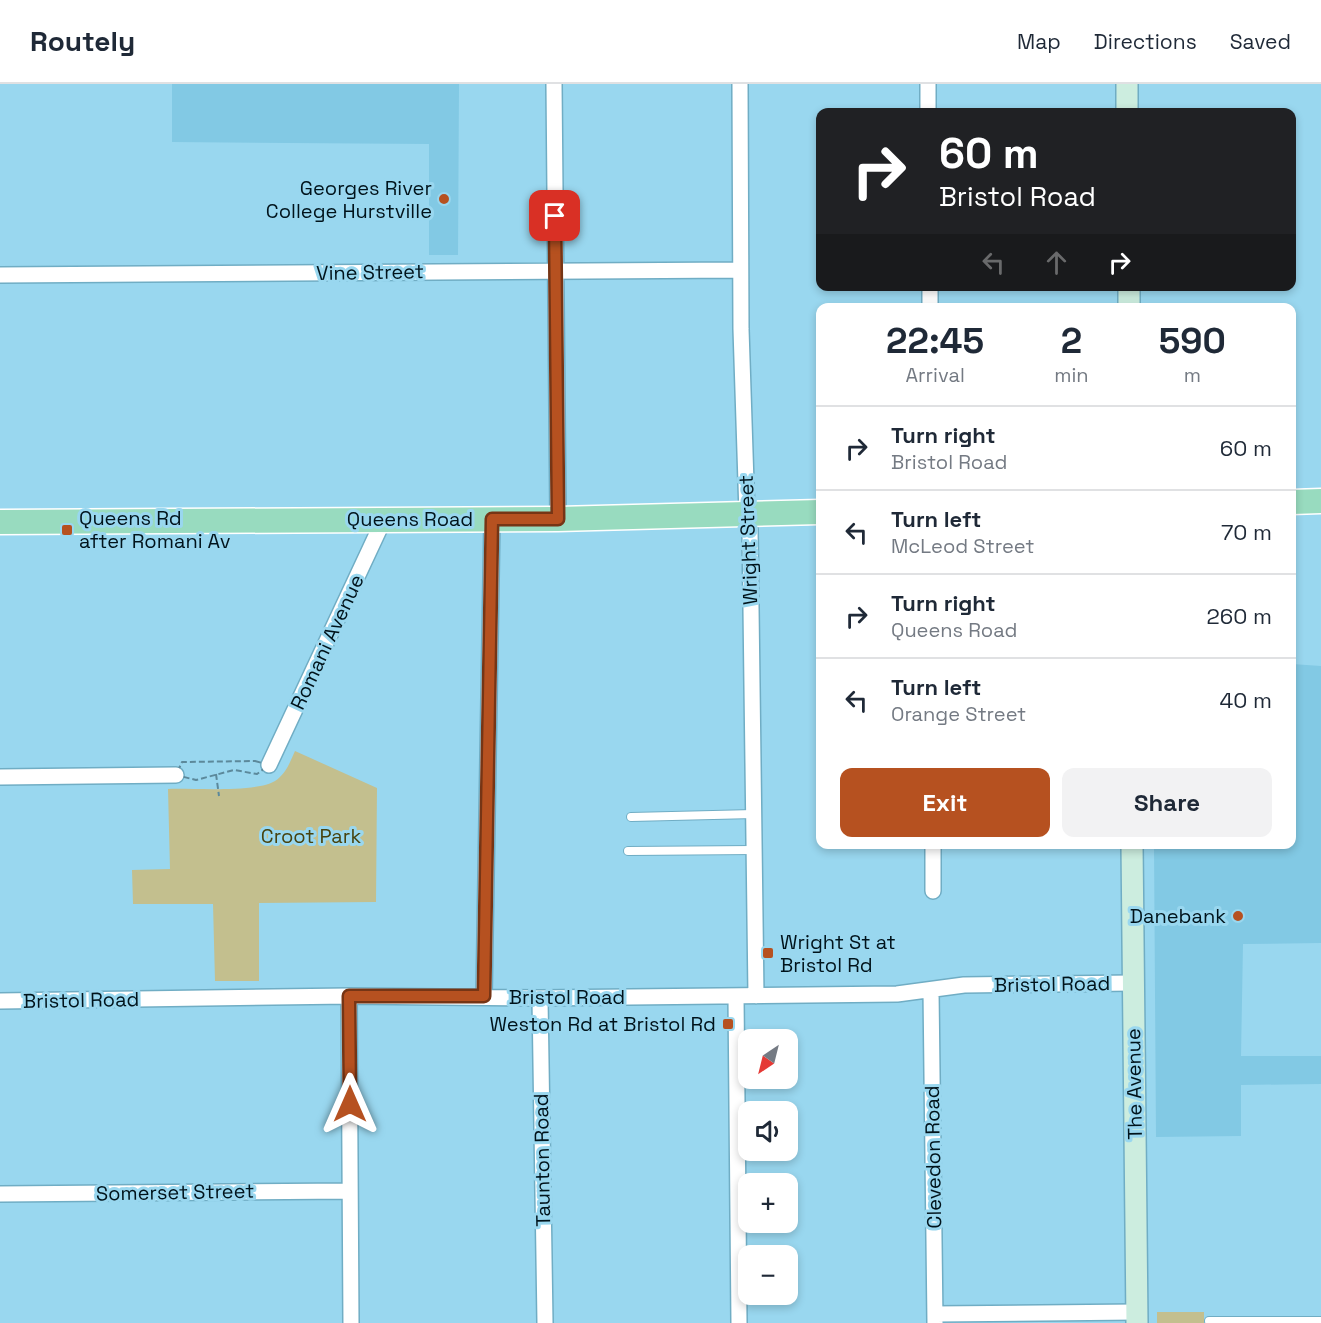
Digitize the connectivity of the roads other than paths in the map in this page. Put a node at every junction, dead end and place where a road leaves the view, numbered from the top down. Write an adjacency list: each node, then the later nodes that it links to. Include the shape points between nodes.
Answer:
1 (554, 84): 7 (street)
2 (740, 84): 8 (street, Wright Street)
3 (928, 84): 5 (street)
4 (1127, 84): 6 (street)
5 (928, 108)
6 (1127, 108)
7 (556, 270): 8 (street, Vine Street); 9 (street, Vine Street); 16 (street)
8 (740, 270): 13 (street, Wright Street)
9 (0, 275)
10 (1296, 501): 11 (main road)
11 (1321, 501)
12 (816, 512): 13 (main road, Queens Road)
13 (747, 514): 16 (main road, Queens Road); 21 (street, Wright Street)
14 (384, 519): 15 (main road, Queens Road); 17 (main road, Queens Road); 18 (street, Romani Avenue)
15 (492, 519): 16 (main road, Queens Road); 31 (street)
16 (558, 519)
17 (0, 522)
18 (269, 765)
19 (176, 775): 20 (street)
20 (0, 777)
21 (754, 814): 22 (lane); 25 (street, Wright Street)
22 (631, 817)
23 (933, 849): 27 (street)
24 (1132, 849): 28 (street, The Avenue)
25 (754, 850): 26 (lane); 33 (street, Wright Street)
26 (628, 851)
27 (933, 891)
28 (1132, 983): 29 (street, Bristol Road, via 964,985); 38 (street, The Avenue)
29 (932, 990): 33 (street, Bristol Road); 39 (street, Clevedon Road)
30 (349, 996): 31 (street, Bristol Road); 35 (street, Bristol Road); 36 (street)
31 (484, 996): 34 (street, Bristol Road)
32 (736, 996): 33 (street, Bristol Road); 34 (street, Bristol Road); 44 (street)
33 (756, 996)
34 (540, 998): 43 (street, Taunton Road)
35 (0, 1001)
36 (350, 1191): 37 (street, Somerset Street); 42 (street)
37 (0, 1194)
38 (1137, 1318): 39 (street)
39 (935, 1319)
40 (1209, 1321): 41 (lane)
41 (1321, 1321)
42 (351, 1323)
43 (544, 1323)
44 (739, 1323)

